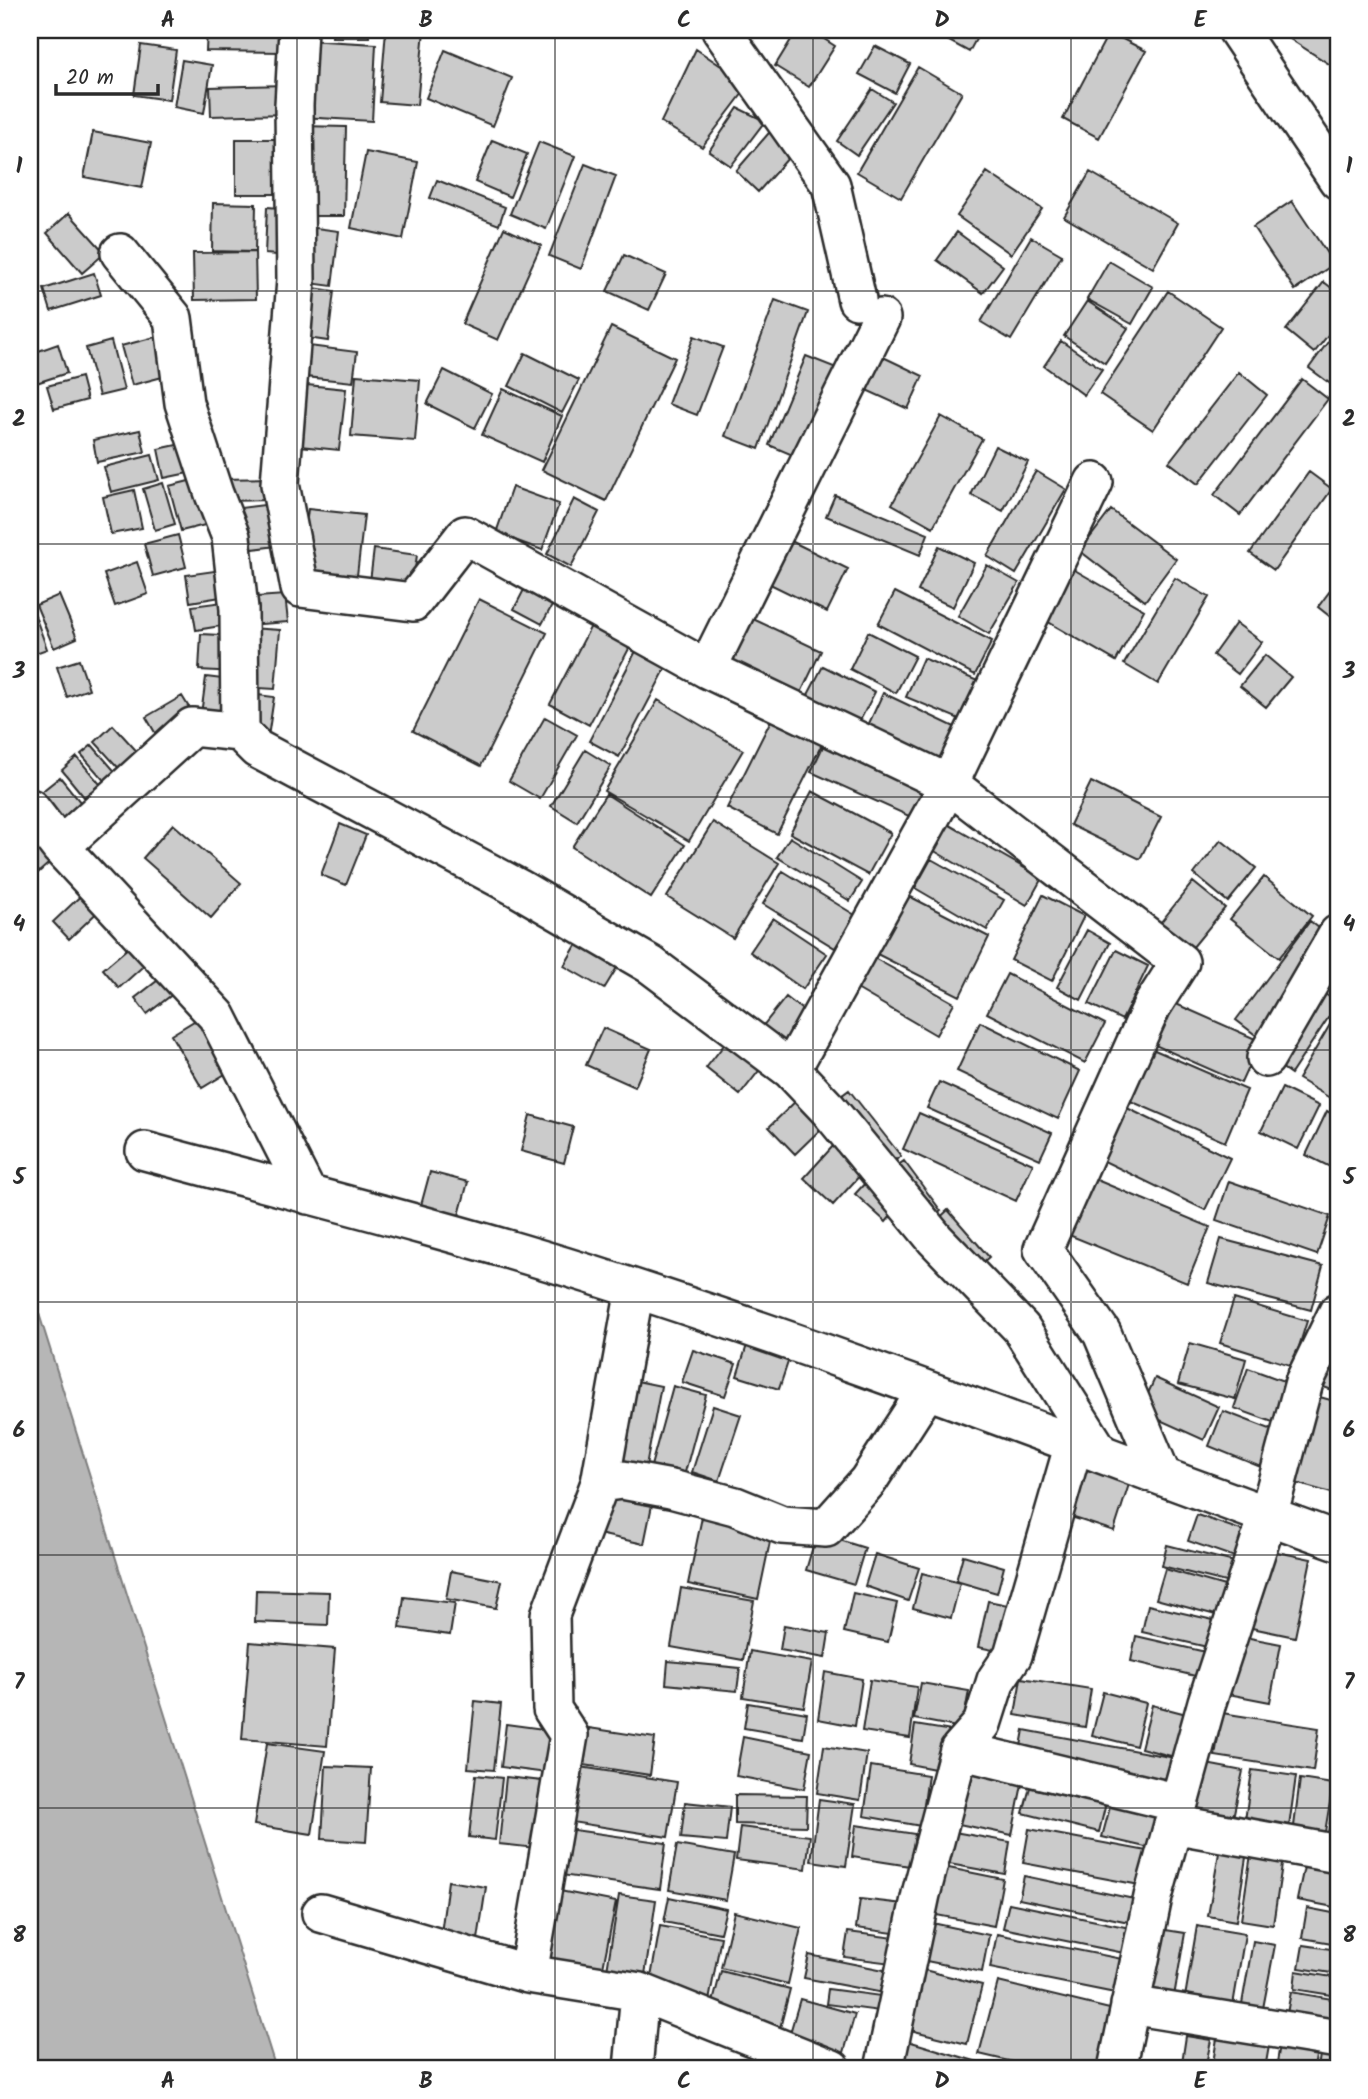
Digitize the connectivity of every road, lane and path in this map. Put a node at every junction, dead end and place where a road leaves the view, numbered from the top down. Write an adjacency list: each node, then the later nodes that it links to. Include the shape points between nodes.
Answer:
1 (298, 30): 7 (street, via 296,280 280,484 300,588 413,602 465,535)
2 (721, 30): 7 (street, via 831,185 869,309)
3 (1237, 30): 4 (street)
4 (1338, 180)
5 (120, 253): 8 (street, via 173,318 184,403 231,537 239,609)
6 (1094, 482): 9 (street)
7 (707, 669): 9 (street)
8 (240, 732): 11 (street, via 192,727); 14 (street, via 257,749 518,888 651,965)
9 (949, 783): 14 (street); 21 (street, via 1180,962 1152,1006 1043,1249 1102,1333)
10 (30, 808): 11 (street)
11 (60, 847): 16 (street, via 217,1016)
12 (1338, 934): 13 (street)
13 (1266, 1058)
14 (792, 1070): 20 (street, via 935,1239 1021,1328)
15 (145, 1151): 16 (street)
16 (308, 1195): 17 (street)
17 (635, 1289): 19 (street); 22 (street)
18 (1338, 1312): 23 (street, via 1304,1382)
19 (927, 1390): 20 (street); 22 (street, via 868,1481 826,1528 782,1525 735,1506 671,1489 622,1480)
20 (1087, 1448): 21 (street); 25 (street, via 1013,1655 996,1680 982,1724)
21 (1162, 1476): 23 (street)
22 (600, 1483): 29 (street, via 550,1615 552,1709 569,1735)
23 (1268, 1516): 24 (street); 26 (street, via 1206,1702)
24 (1338, 1541)
25 (959, 1750): 26 (street); 36 (street, via 921,1894)
26 (1176, 1814): 27 (street); 31 (street)
27 (1338, 1854)
28 (321, 1913): 29 (street)
29 (528, 1974): 30 (street)
30 (640, 1992): 33 (street); 34 (street)
31 (1130, 2005): 32 (street); 37 (street)
32 (1338, 2039)
33 (761, 2055): 35 (street)
34 (633, 2069)
35 (832, 2069)
36 (884, 2069)
37 (1117, 2069)

